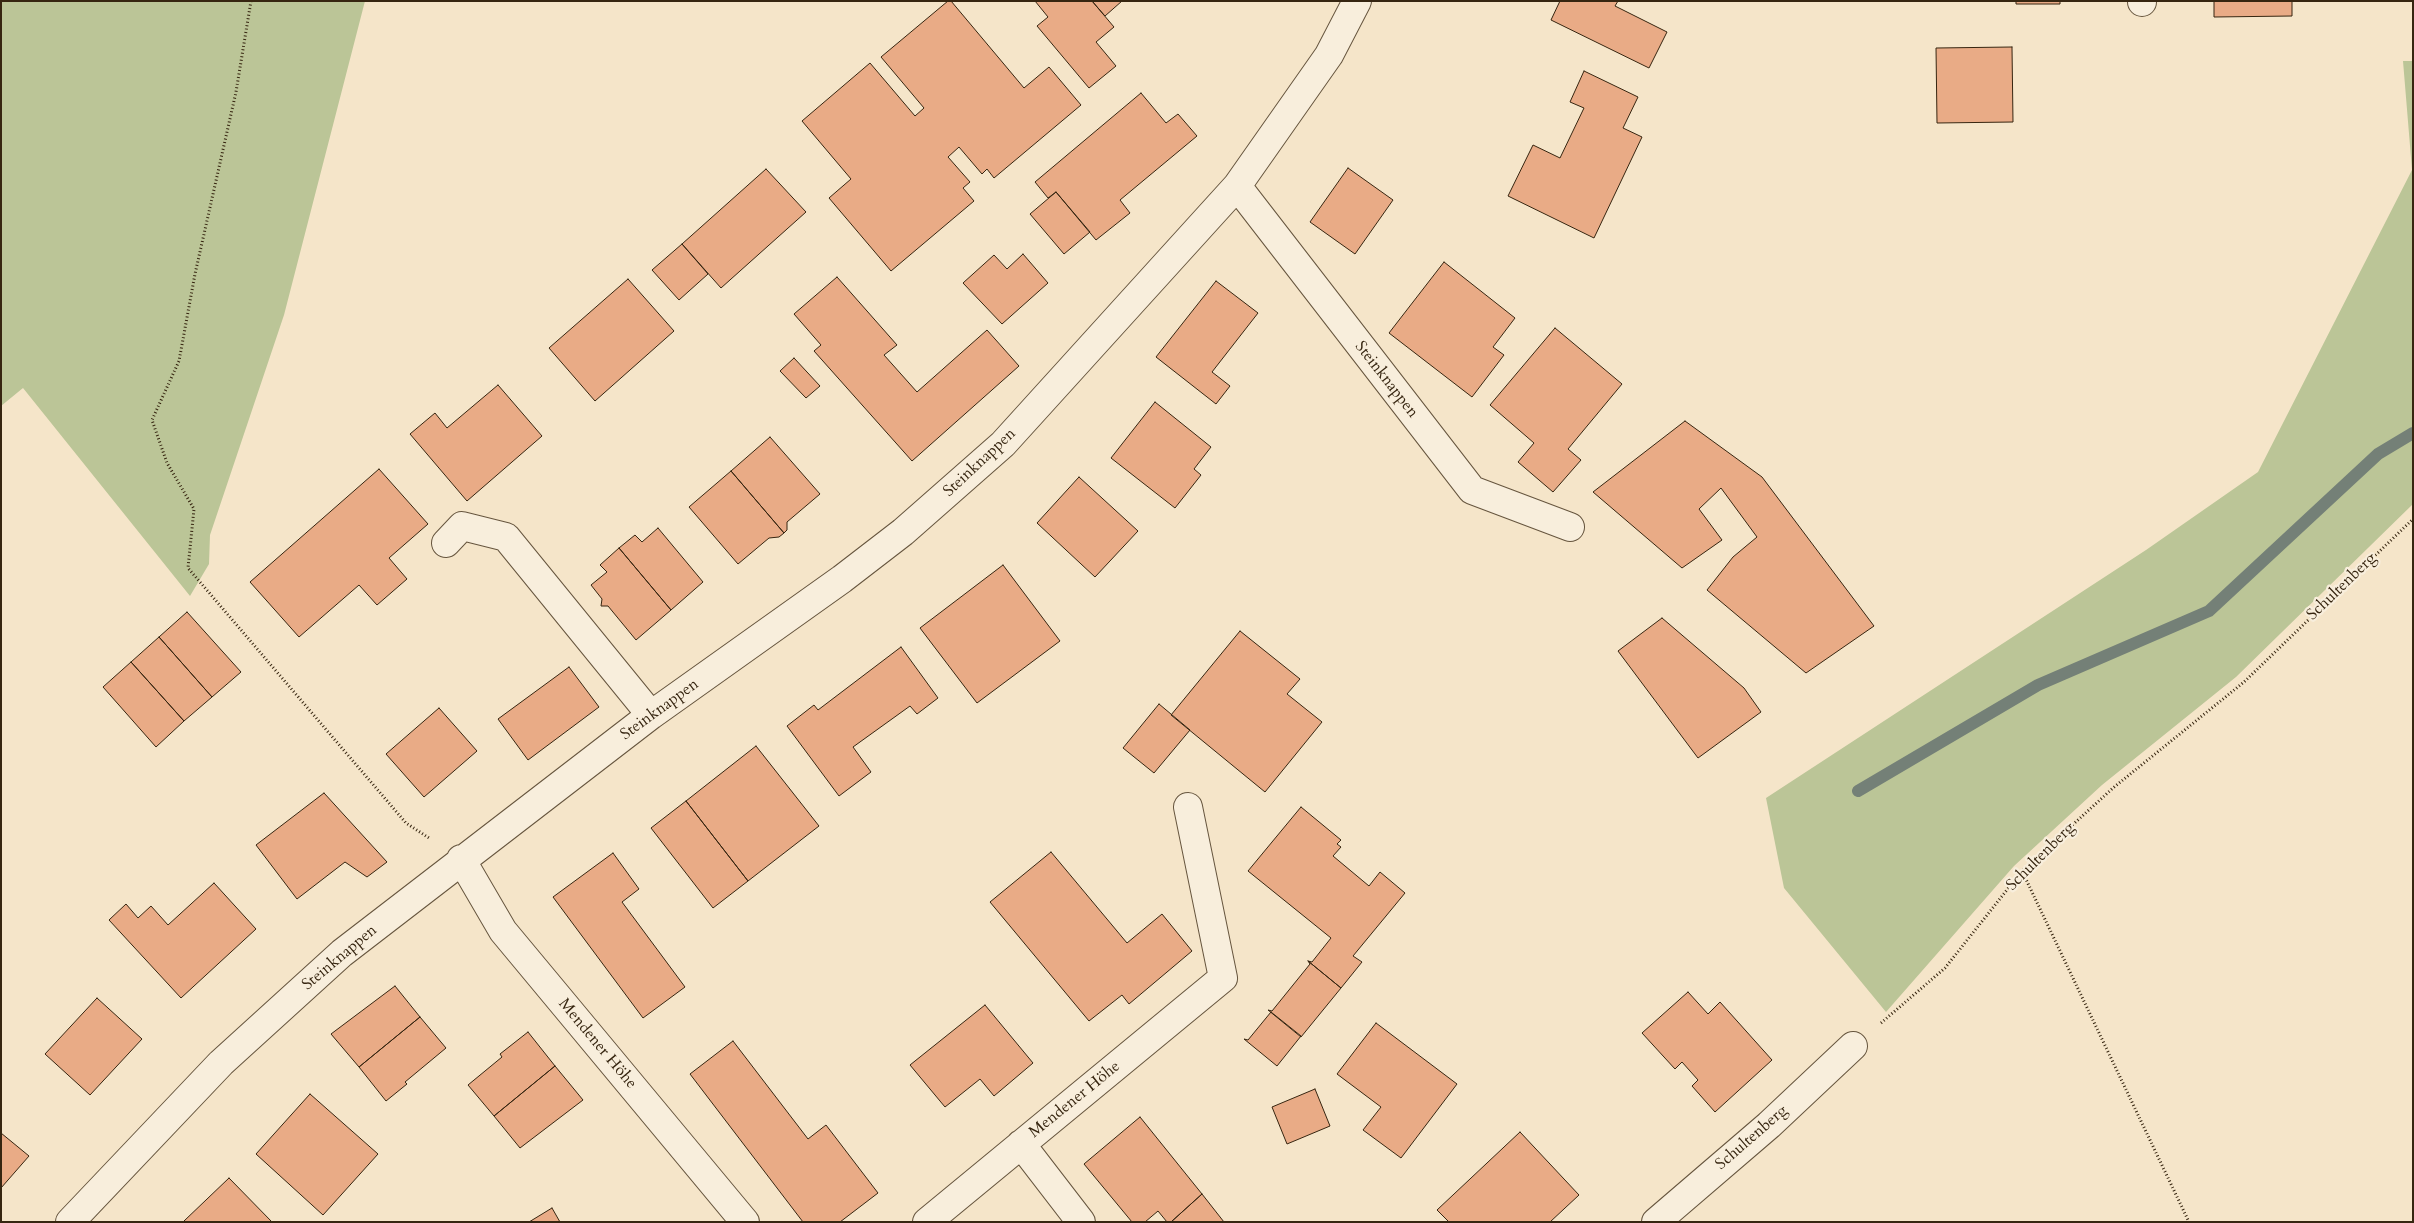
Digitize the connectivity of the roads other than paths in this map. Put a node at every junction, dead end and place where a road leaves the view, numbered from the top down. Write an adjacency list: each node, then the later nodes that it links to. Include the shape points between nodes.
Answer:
1 (1358, 1): 2 (street, Steinknappen, via 1329,55)
2 (1237, 186): 3 (street, Steinknappen, via 1472,490); 5 (street, Steinknappen, via 1003,444 903,532 842,579)
3 (1570, 527)
4 (446, 543): 5 (street, via 462,526 506,537)
5 (651, 715): 7 (street, Steinknappen)
6 (1188, 807): 9 (street, Mendener Höhe, via 1223,978)
7 (462, 859): 10 (street, Steinknappen, via 342,953 221,1063); 11 (street, Mendener Höhe, via 503,931)
8 (1853, 1046): 14 (street, Schultenberg, via 1769,1125)
9 (1021, 1144): 12 (street, Mendener Höhe); 13 (street)
10 (70, 1222)
11 (745, 1222)
12 (928, 1222)
13 (1081, 1222)
14 (1656, 1222)

